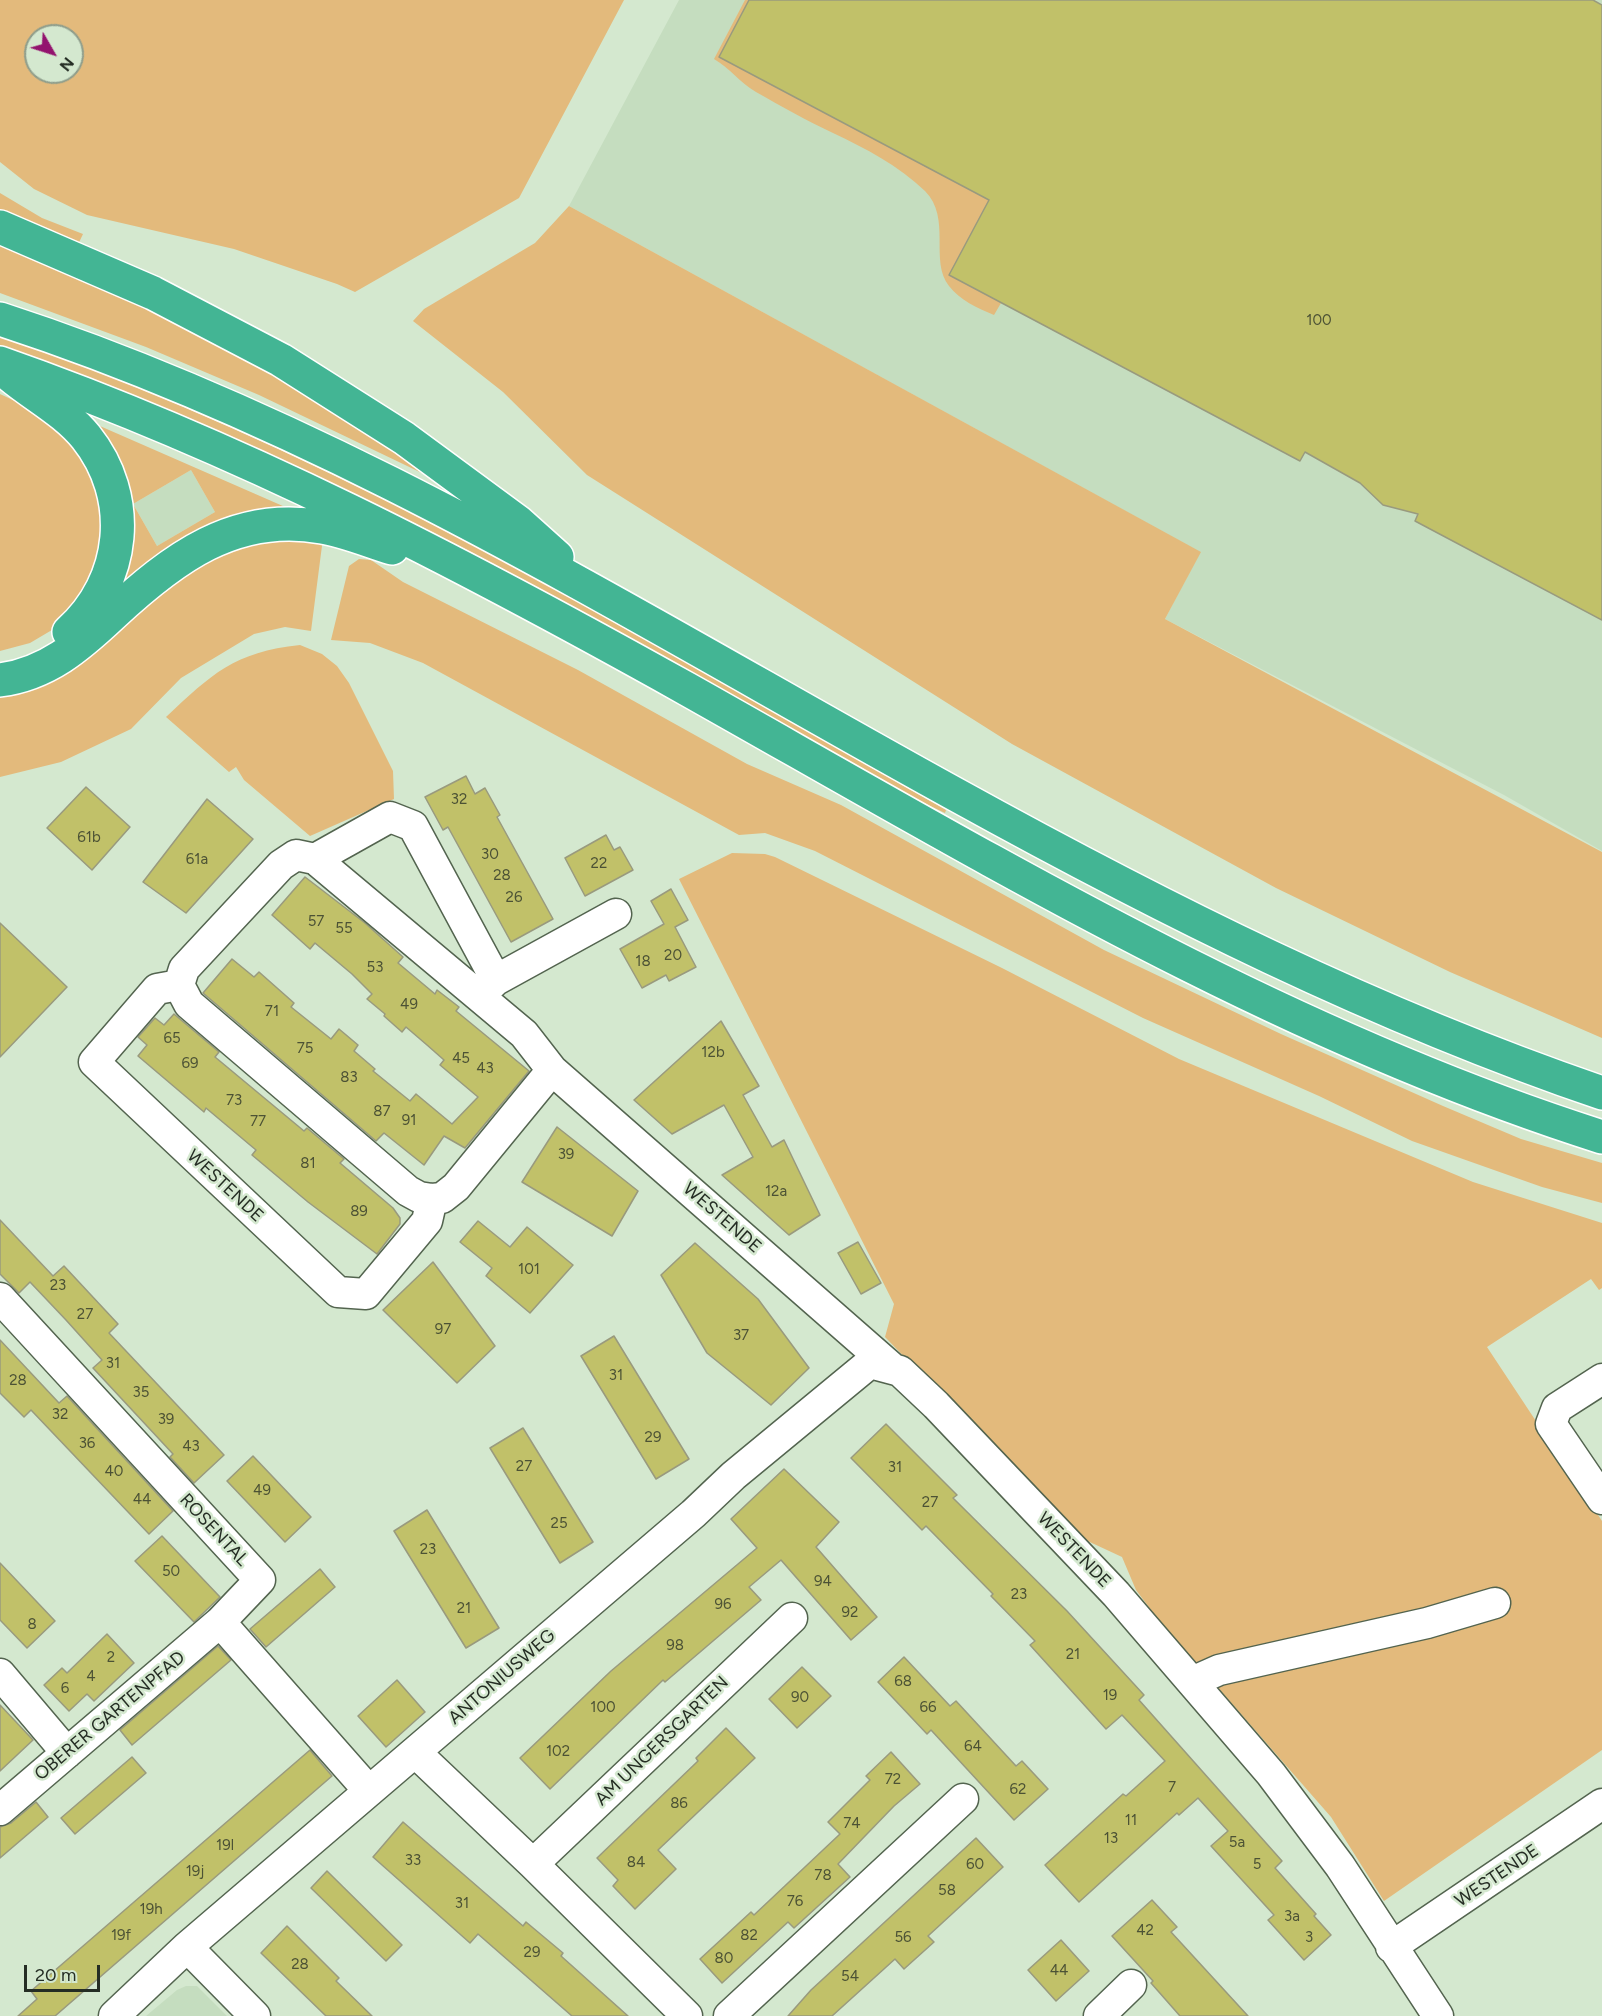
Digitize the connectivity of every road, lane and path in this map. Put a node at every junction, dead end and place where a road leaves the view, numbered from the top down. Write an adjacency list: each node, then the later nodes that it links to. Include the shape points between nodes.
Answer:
1 (0, 227): 5 (highway, via 153,293 341,396 518,522)
2 (0, 319): 5 (highway, via 117,361 293,436)
3 (0, 365): 4 (highway, via 117,405 265,469); 6 (highway, via 69,420 89,442 109,475 118,504 119,527 114,557 93,606 49,647)
4 (477, 575): 7 (highway, via 323,527 286,524 239,531 176,561 93,634 53,663); 14 (highway, via 1147,944 1333,1033 1488,1097)
5 (589, 587): 13 (highway, via 952,793 1207,928 1387,1012 1491,1055)
6 (0, 662)
7 (0, 680)
8 (315, 859): 10 (street, WESTENDE, via 296,855 281,865 184,969); 11 (street, WESTENDE); 11 (street, WESTENDE, via 390,817 413,826)
9 (616, 914): 11 (street)
10 (179, 985): 15 (street, via 189,1005 390,1176 419,1197); 15 (street, WESTENDE, via 158,989 94,1062 338,1292 366,1294 427,1221)
11 (487, 988): 12 (street, WESTENDE)
12 (552, 1070): 15 (street, via 456,1187 442,1198); 17 (street, WESTENDE)
13 (1602, 1093)
14 (1602, 1137)
15 (432, 1199)
16 (0, 1298): 22 (street, ROSENTAL, via 260,1581)
17 (895, 1369): 24 (street, WESTENDE, via 936,1405 1116,1594); 25 (street, ANTONIUSWEG, via 870,1363 849,1378)
18 (1602, 1379): 19 (street, via 1557,1408 1551,1424)
19 (1602, 1498)
20 (1495, 1603): 24 (street, via 1427,1623 1230,1668)
21 (792, 1618): 31 (street, AM UNGERSGARTEN)
22 (220, 1622): 26 (street, OBERER GARTENPFAD); 27 (street)
23 (0, 1674): 26 (street)
24 (1192, 1682): 33 (street, WESTENDE, via 1271,1774 1327,1848)
25 (415, 1752): 27 (street, ANTONIUSWEG); 31 (street)
26 (67, 1754): 30 (street, OBERER GARTENPFAD)
27 (369, 1791): 32 (street, ANTONIUSWEG)
28 (963, 1799): 38 (street)
29 (1602, 1804): 33 (street, WESTENDE)
30 (0, 1810)
31 (533, 1864): 37 (street)
32 (187, 1947): 35 (street, ANTONIUSWEG); 36 (street)
33 (1390, 1947): 40 (street, WESTENDE)
34 (1131, 1985): 39 (street)
35 (114, 2016)
36 (255, 2016)
37 (687, 2016)
38 (729, 2016)
39 (1099, 2016)
40 (1438, 2016)

